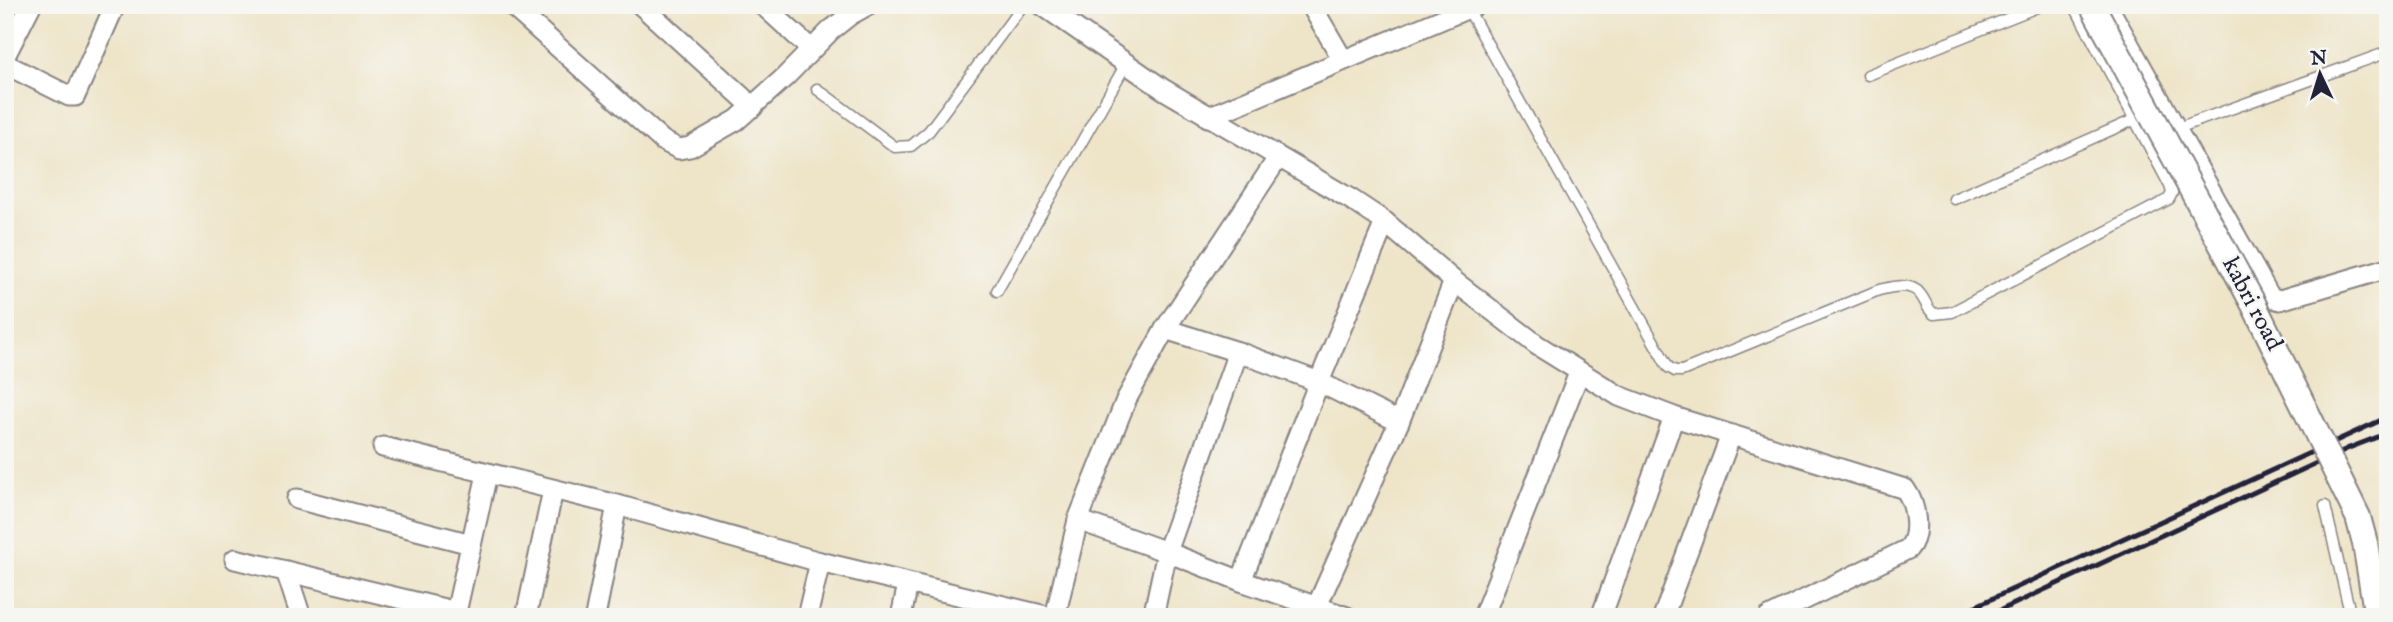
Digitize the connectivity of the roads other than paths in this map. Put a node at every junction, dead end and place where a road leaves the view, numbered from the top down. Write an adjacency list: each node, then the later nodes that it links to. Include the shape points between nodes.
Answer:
1 (32, 5): 17 (street)
2 (115, 5): 19 (street, via 75,96)
3 (511, 5): 23 (street, via 674,147 690,146)
4 (641, 5): 23 (street)
5 (763, 5): 15 (street)
6 (868, 5): 15 (street, via 840,22)
7 (1023, 5): 22 (lane, via 929,131 911,146 895,147)
8 (1042, 5): 20 (street)
9 (1311, 5): 18 (street)
10 (2042, 5): 21 (lane)
11 (2074, 5): 25 (lane)
12 (2092, 5): 70 (street, kabri road, bridge, via 2264,324 2358,517)
13 (2107, 5): 26 (street)
14 (1472, 7): 18 (street); 25 (lane, via 1668,367 1675,371 1879,290 1913,288 1934,314 1952,312 2169,199 2171,186)
15 (811, 49): 23 (street)
16 (2388, 52): 26 (lane)
17 (5, 56)
18 (1343, 60): 24 (street)
19 (5, 64)
20 (1126, 64): 24 (street); 32 (lane)
21 (1868, 75)
22 (817, 89)
23 (753, 107)
24 (1208, 117): 27 (street)
25 (2136, 119): 28 (lane)
26 (2175, 130): 30 (street, via 2272,299)
27 (1278, 158): 29 (street); 33 (street)
28 (1954, 199)
29 (1385, 222): 31 (street); 36 (street)
30 (2388, 268)
31 (1454, 281): 35 (street); 38 (street)
32 (997, 291)
33 (1165, 329): 34 (street); 46 (street, via 1126,400)
34 (1238, 352): 36 (street); 48 (street)
35 (1579, 373): 37 (street, via 1619,396); 65 (street)
36 (1319, 382): 38 (street); 52 (street)
37 (1674, 417): 39 (street); 66 (street)
38 (1399, 422): 54 (street)
39 (1731, 435): 67 (street); 68 (street, via 1901,486 1913,509 1916,532 1908,549)
40 (383, 447): 41 (street)
41 (488, 474): 42 (street); 47 (street)
42 (553, 491): 44 (street); 57 (street)
43 (297, 499): 47 (street)
44 (617, 505): 50 (street); 58 (street)
45 (2325, 506): 69 (lane)
46 (1078, 520): 48 (street); 62 (street)
47 (471, 544): 55 (street)
48 (1167, 552): 52 (street); 63 (street)
49 (235, 559): 51 (street)
50 (820, 562): 53 (street); 59 (street)
51 (286, 571): 55 (street); 56 (street)
52 (1241, 581): 54 (street)
53 (908, 584): 60 (street); 61 (street)
54 (1317, 606): 64 (street)
55 (456, 614)
56 (301, 617)
57 (526, 617)
58 (595, 617)
59 (807, 617)
60 (901, 617)
61 (1050, 617)
62 (1055, 617)
63 (1153, 617)
64 (1347, 617)
65 (1483, 617)
66 (1601, 617)
67 (1663, 617)
68 (1769, 617)
69 (2351, 617)
70 (2377, 617)

